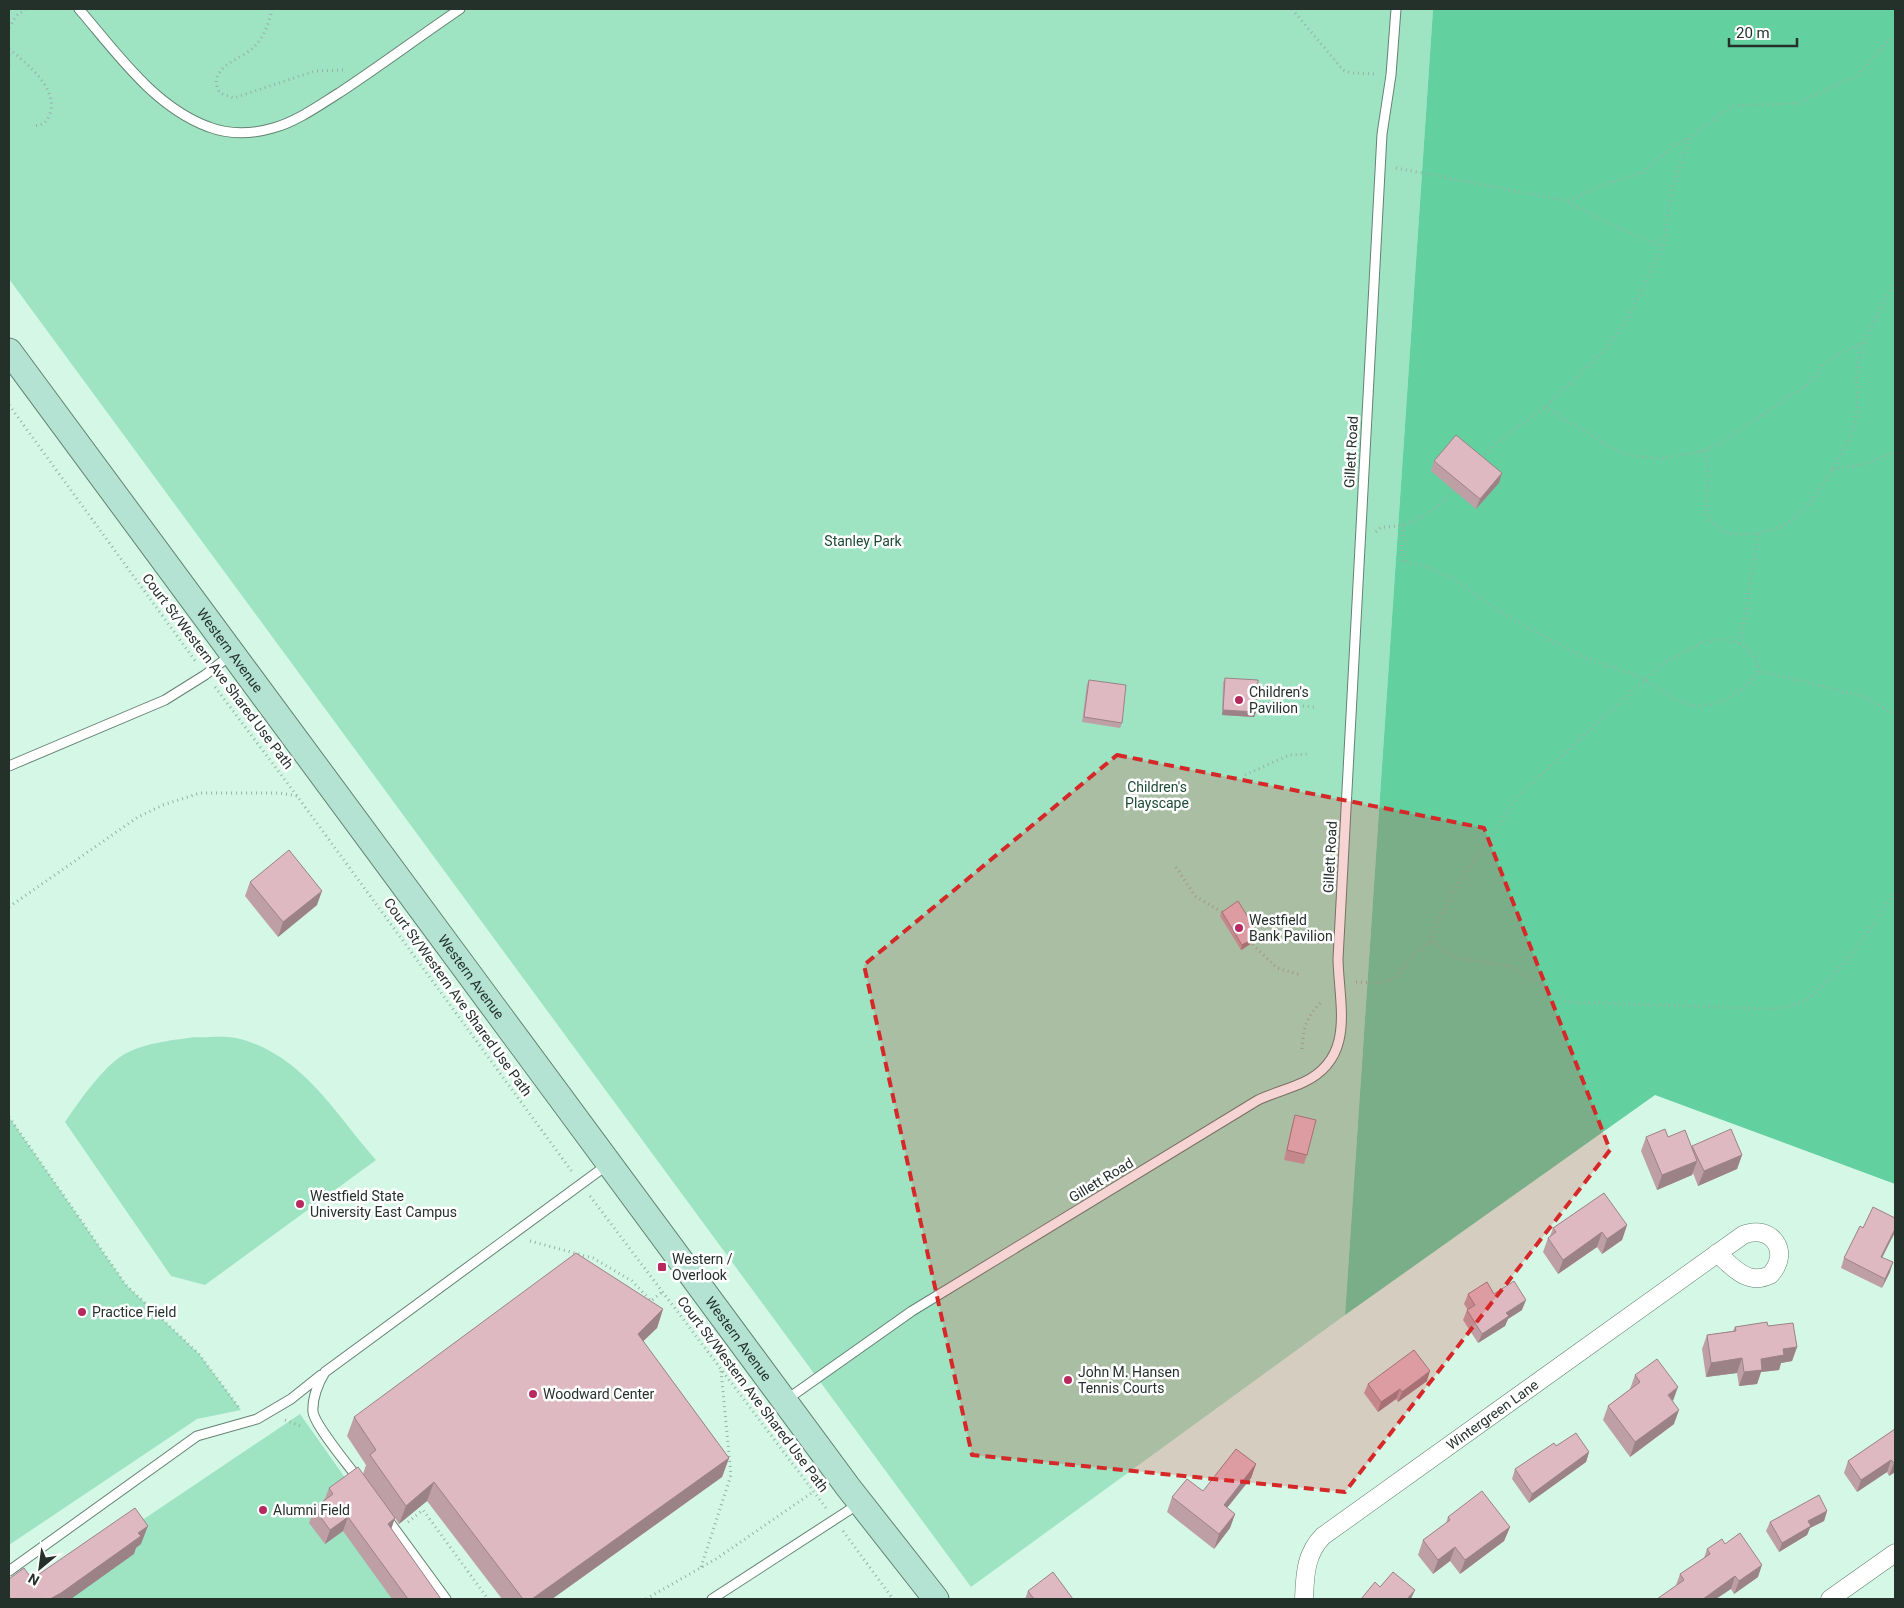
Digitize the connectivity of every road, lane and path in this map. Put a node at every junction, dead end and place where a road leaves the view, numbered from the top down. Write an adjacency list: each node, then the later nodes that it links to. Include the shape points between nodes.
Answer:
1 (26, 9): 7 (path, via 16,16)
2 (79, 9): 12 (lane, via 138,76 176,109 209,127 242,133 274,128)
3 (272, 9): 12 (path, via 258,42 228,62 219,74 216,84 220,93 234,98 315,71 336,68 348,71)
4 (460, 9): 12 (lane)
5 (1292, 9): 11 (path, via 1343,70)
6 (1396, 9): 11 (lane, Gillett Road)
7 (9, 28)
8 (1895, 34): 14 (path, via 1856,76 1798,103 1731,106)
9 (9, 48): 10 (path); 13 (path, via 25,60 50,95 52,110 49,118 43,124)
10 (9, 65)
11 (1391, 75): 15 (lane, Gillett Road, via 1382,134)
12 (358, 80)
13 (33, 126)
14 (1690, 137): 16 (path, via 1674,145 1643,172 1594,188); 17 (path, via 1672,189)
15 (1381, 166): 16 (path); 30 (lane, Gillett Road)
16 (1568, 201): 17 (path)
17 (1663, 247): 22 (path, via 1627,320 1605,350)
18 (1895, 279): 19 (path)
19 (1864, 342): 23 (path, via 1823,366 1808,385 1720,443); 26 (path, via 1856,368 1854,426)
20 (9, 351): 32 (main road, Western Avenue)
21 (9, 405): 34 (path, Court St/Western Ave Shared Use Path)
22 (1545, 407): 23 (path, via 1631,456 1662,458); 25 (path, via 1494,444)
23 (1704, 450): 29 (path, via 1710,465 1707,515 1723,532 1736,536)
24 (1895, 452): 26 (path, via 1866,464)
25 (1476, 464)
26 (1832, 470): 29 (path, via 1808,506 1788,524)
27 (1453, 490): 28 (path, via 1434,509)
28 (1404, 525): 30 (path, via 1381,527); 35 (path, via 1402,561 1440,570 1502,612 1580,655)
29 (1759, 533): 31 (path)
30 (1361, 549): 61 (lane, Gillett Road, via 1338,959 1342,1012 1340,1038 1330,1060 1313,1077 1258,1100 912,1311)
31 (1740, 643): 33 (path, via 1754,655); 35 (path, via 1722,640 1703,642 1662,664)
32 (232, 654): 34 (lane); 54 (main road, Western Avenue)
33 (1760, 670): 35 (path, via 1750,682 1728,696 1701,706 1670,697); 38 (path, via 1866,697)
34 (205, 675): 40 (lane, via 165,700); 42 (path, Court St/Western Ave Shared Use Path)
35 (1645, 680): 48 (path, via 1518,796 1458,884 1436,924)
36 (1251, 702): 37 (path)
37 (1314, 707)
38 (1895, 715)
39 (1310, 754): 41 (path, via 1289,755)
40 (9, 766)
41 (1245, 775)
42 (297, 796): 45 (path, via 200,793 163,805 138,817); 55 (path, Court St/Western Ave Shared Use Path)
43 (1176, 867): 46 (path, via 1195,896 1222,911)
44 (1895, 891): 48 (path, via 1835,975 1802,1002 1776,1009 1567,1002 1513,966 1455,957)
45 (9, 907)
46 (1229, 919)
47 (1242, 933): 49 (path, via 1276,968)
48 (1431, 942): 50 (path, via 1415,953 1394,979 1382,983)
49 (1301, 975)
50 (1356, 982)
51 (1323, 1000): 52 (path, via 1305,1023)
52 (1302, 1049)
53 (9, 1117): 62 (path, via 126,1285 198,1354)
54 (610, 1164): 55 (lane); 61 (main road, Western Avenue)
55 (580, 1184): 58 (path, Court St/Western Ave Shared Use Path); 60 (lane)
56 (527, 1240): 58 (path, via 593,1258 632,1281 651,1301)
57 (1717, 1253): 78 (street, Wintergreen Lane, via 1323,1536 1314,1544 1310,1554)
58 (662, 1292): 59 (path, Court St/Western Ave Shared Use Path)
59 (720, 1369): 64 (path, Court St/Western Ave Shared Use Path); 70 (path, via 730,1475)
60 (325, 1372): 63 (lane, via 313,1403 315,1419); 71 (lane, via 291,1399 257,1419 197,1436)
61 (785, 1401): 65 (main road, Western Avenue)
62 (241, 1410)
63 (367, 1491)
64 (813, 1492): 67 (path, Court St/Western Ave Shared Use Path); 70 (path)
65 (860, 1503): 67 (lane); 77 (main road, Western Avenue)
66 (379, 1507): 72 (lane)
67 (835, 1521): 75 (lane); 76 (path, Court St/Western Ave Shared Use Path)
68 (405, 1524): 73 (path, via 423,1510)
69 (1895, 1552): 79 (street)
70 (701, 1567): 74 (path)
71 (9, 1571)
72 (446, 1599)
73 (488, 1599)
74 (646, 1599)
75 (712, 1599)
76 (893, 1599)
77 (936, 1599)
78 (1304, 1599)
79 (1830, 1599)

